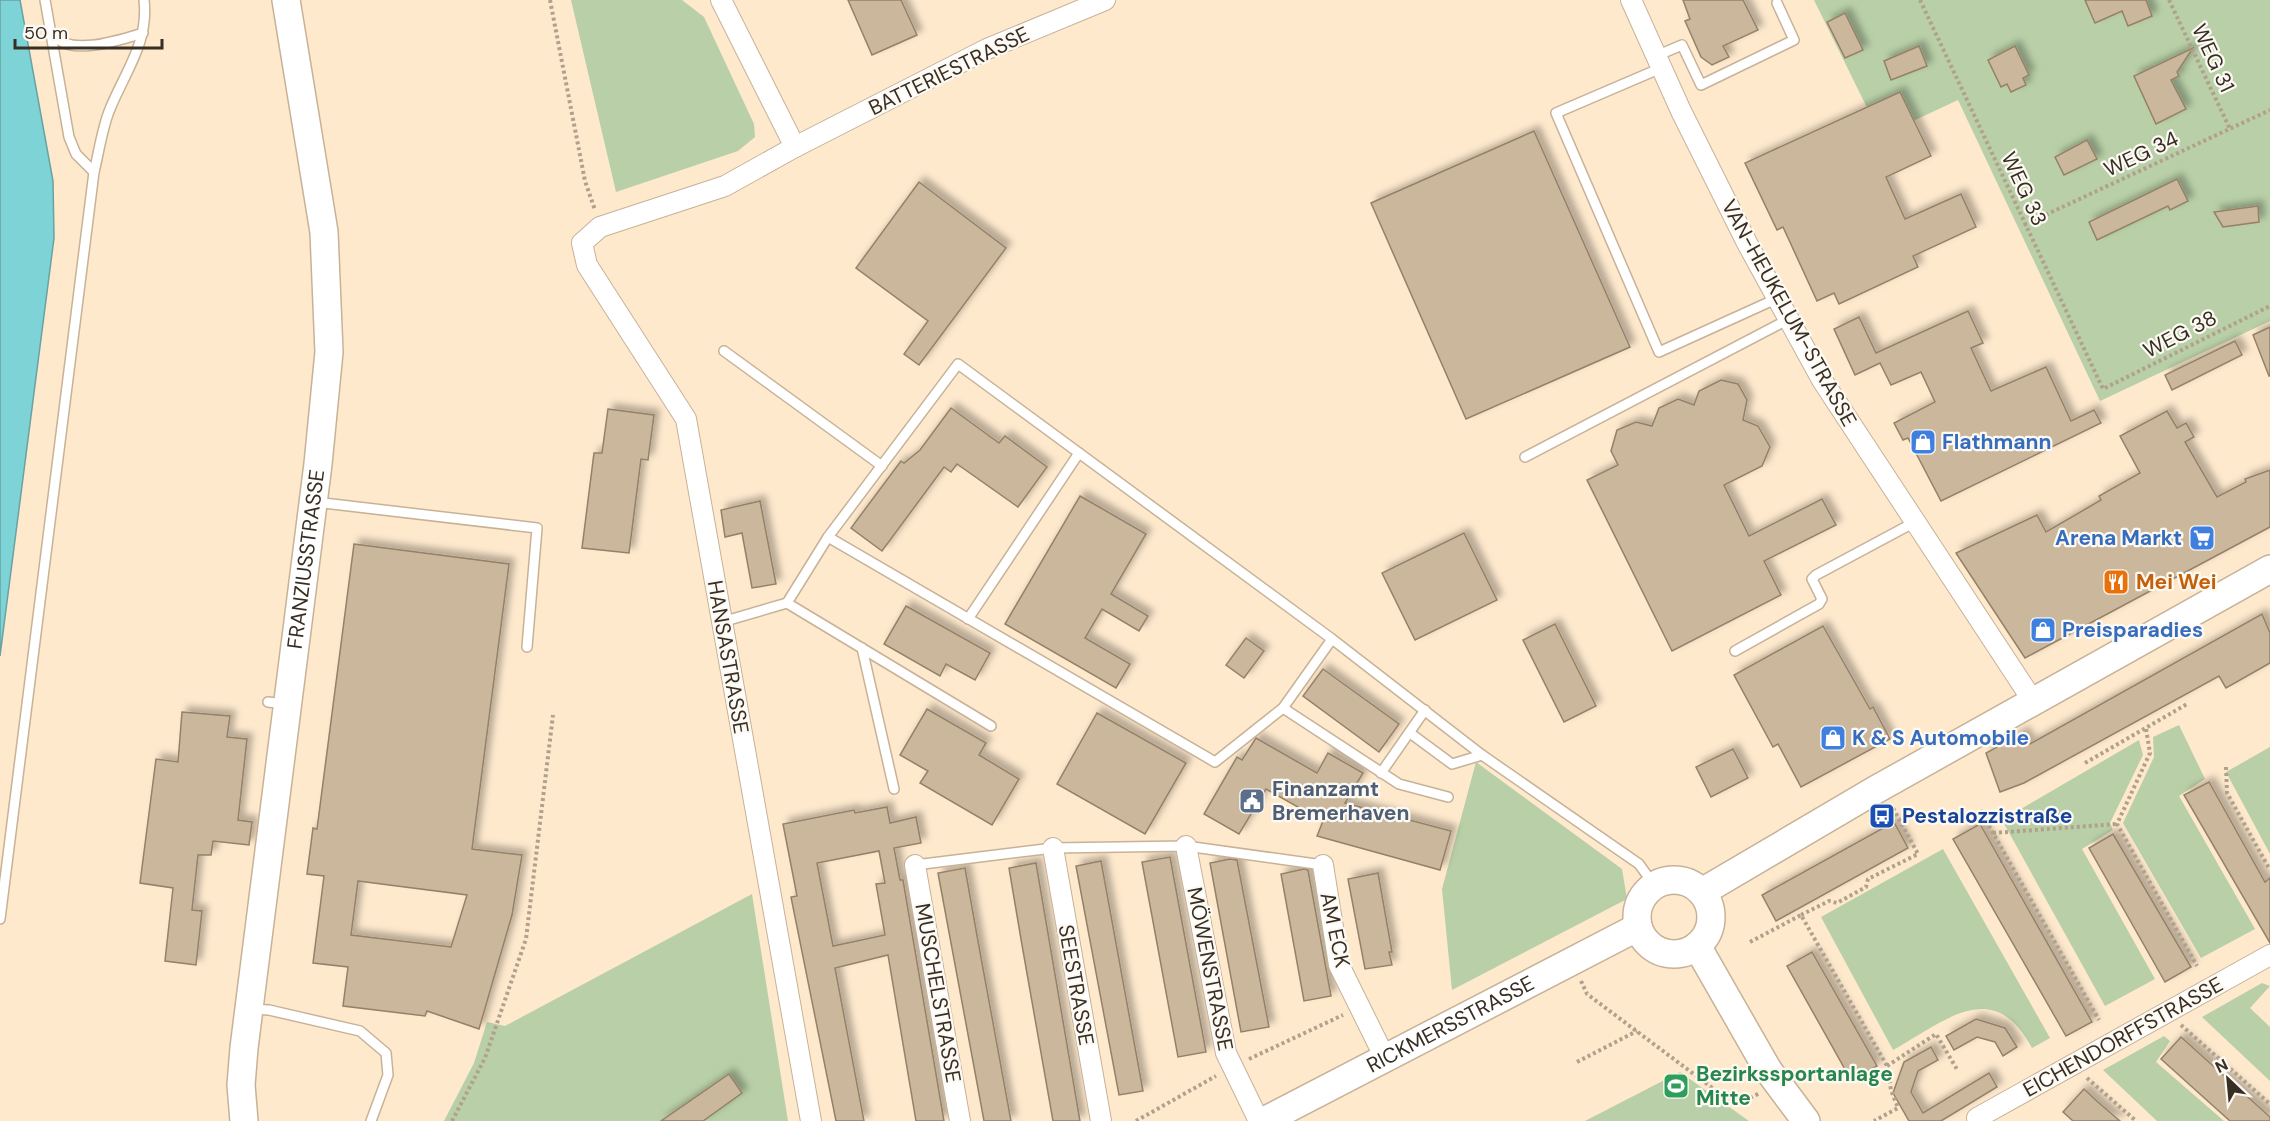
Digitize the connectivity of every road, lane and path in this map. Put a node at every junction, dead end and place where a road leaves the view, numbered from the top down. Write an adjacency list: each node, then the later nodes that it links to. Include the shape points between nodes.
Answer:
1 (45, 0): 11 (lane)
2 (144, 0): 12 (lane)
3 (286, 0): 28 (main road, FRANZIUSSTRASSE, via 318,185 327,266 329,352)
4 (550, 0): 19 (path, via 585,181)
5 (721, 0): 16 (street)
6 (1105, 0): 16 (street, BATTERIESTRASSE, via 987,49)
7 (1631, 0): 13 (street, VAN-HEUKELUM-STRASSE)
8 (1920, 0): 18 (path, WEG 33)
9 (2169, 0): 15 (path, WEG 31)
10 (1777, 3): 13 (lane, via 1794,40 1701,85 1682,45)
11 (50, 28): 12 (lane, via 58,42 67,45 102,44); 17 (lane, via 69,137 76,154)
12 (142, 33): 17 (lane, via 140,48 109,111)
13 (1658, 62): 20 (street, VAN-HEUKELUM-STRASSE); 20 (lane, via 1556,113 1659,352)
14 (2270, 110): 15 (path, WEG 34)
15 (2230, 129): 18 (path, WEG 34)
16 (795, 147): 19 (street, BATTERIESTRASSE, via 725,186)
17 (94, 172): 65 (lane)
18 (2024, 225): 24 (path, WEG 33)
19 (600, 227): 34 (street, HANSASTRASSE, via 582,243 587,265 686,419)
20 (1778, 298): 22 (street, VAN-HEUKELUM-STRASSE)
21 (2270, 306): 24 (path, WEG 38)
22 (1789, 319): 26 (lane); 29 (street, VAN-HEUKELUM-STRASSE, via 1822,380)
23 (724, 351): 27 (lane)
24 (2103, 389)
25 (1078, 453): 27 (lane, via 958,364); 33 (lane); 35 (lane)
26 (1526, 457)
27 (882, 466): 30 (lane)
28 (313, 501): 36 (lane, via 537,528); 72 (main road, FRANZIUSSTRASSE, via 278,703)
29 (1915, 522): 38 (lane, via 1816,575 1812,579 1822,599 1819,604); 39 (street, VAN-HEUKELUM-STRASSE)
30 (828, 537): 32 (lane); 33 (lane)
31 (2270, 569): 39 (main road)
32 (787, 603): 34 (lane); 37 (lane)
33 (968, 619): 41 (lane, via 1215,762)
34 (722, 622): 87 (street, HANSASTRASSE)
35 (1332, 639): 41 (lane); 42 (lane)
36 (527, 648)
37 (862, 648): 44 (lane); 52 (lane)
38 (1735, 651)
39 (2033, 701): 51 (main road)
40 (2187, 704): 45 (path)
41 (1283, 708): 50 (lane)
42 (1425, 710): 46 (lane); 47 (lane)
43 (553, 715): 86 (path, via 526,939 484,1058)
44 (991, 726)
45 (2146, 729): 48 (path); 55 (path, via 2150,753)
46 (1410, 733): 47 (lane, via 1452,764); 50 (lane)
47 (1482, 755): 62 (lane, via 1639,864)
48 (2085, 763)
49 (2226, 767): 61 (path, via 2227,793)
50 (1381, 773): 53 (lane, via 1399,784)
51 (1882, 786): 63 (main road); 64 (path, via 1918,854 1868,879 1866,887 1837,903 1829,901)
52 (894, 789)
53 (1448, 798)
54 (1980, 810): 56 (path)
55 (2117, 824): 56 (path); 71 (path)
56 (1993, 833): 74 (path)
57 (1186, 846): 58 (lane); 60 (lane); 90 (street, MÖWENSTRASSE, via 1226,1053)
58 (1053, 848): 59 (lane); 89 (street, SEESTRASSE)
59 (915, 865): 88 (street, MUSCHELSTRASSE)
60 (1323, 865): 76 (street, AM ECK, via 1339,965)
61 (2270, 870)
62 (1654, 885): 63 (main road, via 1679,880); 66 (main road, via 1638,906)
63 (1702, 892): 68 (main road, via 1709,903 1711,921 1705,938)
64 (1801, 915): 67 (path); 79 (path)
65 (0, 919)
66 (1638, 927): 68 (main road, via 1647,942 1662,952 1680,954); 70 (main road, RICKMERSSTRASSE)
67 (1750, 942)
68 (1697, 946): 81 (main road)
69 (2270, 955): 73 (street, EICHENDORFFSTRASSE)
70 (1570, 962): 75 (path, via 1587,994); 76 (main road, RICKMERSSTRASSE)
71 (2197, 966)
72 (249, 1008): 84 (main road, FRANZIUSSTRASSE, via 241,1085); 85 (lane, via 360,1031 386,1053 388,1075)
73 (2167, 1013): 78 (street, EICHENDORFFSTRASSE); 82 (path)
74 (2099, 1020)
75 (1637, 1031): 77 (path); 81 (path, via 1736,1105)
76 (1386, 1058): 91 (main road, RICKMERSSTRASSE)
77 (1577, 1062)
78 (2073, 1064): 83 (street, EICHENDORFFSTRASSE); 94 (path)
79 (1887, 1066): 80 (path, via 1936,1035); 93 (path, via 1890,1090 1898,1108)
80 (1958, 1071)
81 (1778, 1084): 92 (main road)
82 (2270, 1104)
83 (1977, 1118)
84 (244, 1121)
85 (371, 1121)
86 (452, 1121)
87 (811, 1121)
88 (960, 1121)
89 (1101, 1121)
90 (1259, 1121)
91 (1263, 1121)
92 (1806, 1121)
93 (1874, 1121)
94 (2136, 1121)

